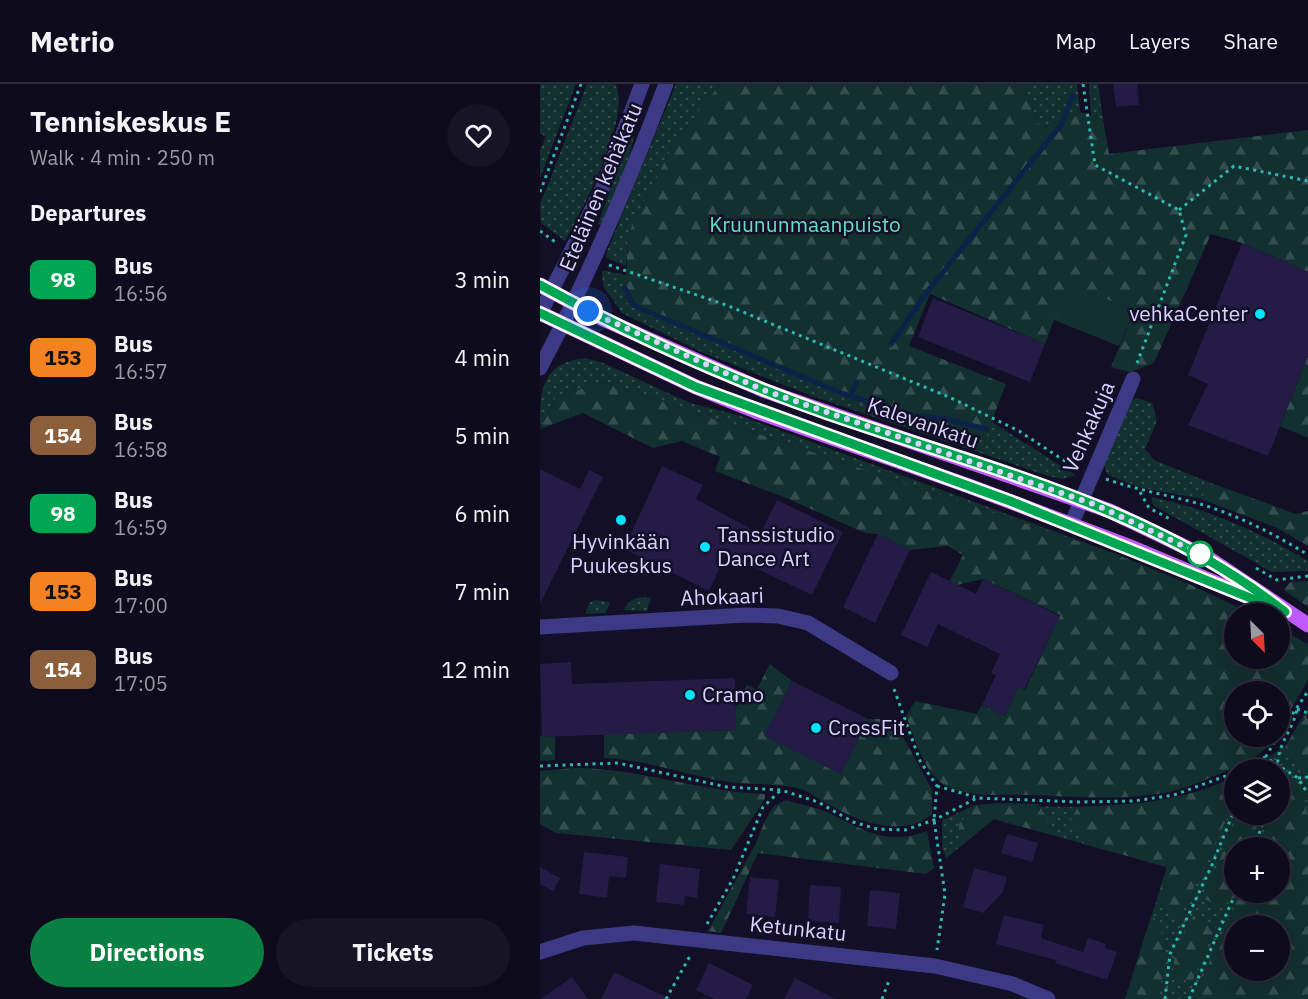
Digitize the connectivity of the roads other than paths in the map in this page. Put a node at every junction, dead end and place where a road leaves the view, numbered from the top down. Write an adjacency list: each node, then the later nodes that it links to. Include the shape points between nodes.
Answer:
1 (642, 84): 3 (street, Eteläinen kehäkatu, via 602,189)
2 (666, 84): 4 (street, Eteläinen kehäkatu, via 634,168)
3 (546, 288): 4 (main road, Kalevankatu); 5 (street, Eteläinen kehäkatu)
4 (574, 303): 6 (street, Eteläinen kehäkatu); 9 (main road, Kalevankatu, via 763,390)
5 (540, 313): 6 (main road, Kalevankatu)
6 (563, 324): 7 (street, Eteläinen kehäkatu); 10 (main road, Kalevankatu, via 747,408)
7 (540, 368)
8 (1133, 379): 9 (street, Vehkakuja)
9 (1081, 500): 10 (street, Vehkakuja); 12 (main road, Kalevankatu, via 1209,558)
10 (1071, 525): 11 (main road, Kalevankatu)
11 (1263, 603)
12 (1273, 603)
13 (1290, 615): 14 (main road, Kalevankatu)
14 (1308, 625)
15 (540, 627): 16 (street, Ahokaari, via 778,616 808,623)
16 (891, 673)
17 (540, 952): 18 (street, Ketunkatu, via 562,943 634,933 935,966 994,978)
18 (1048, 999)

